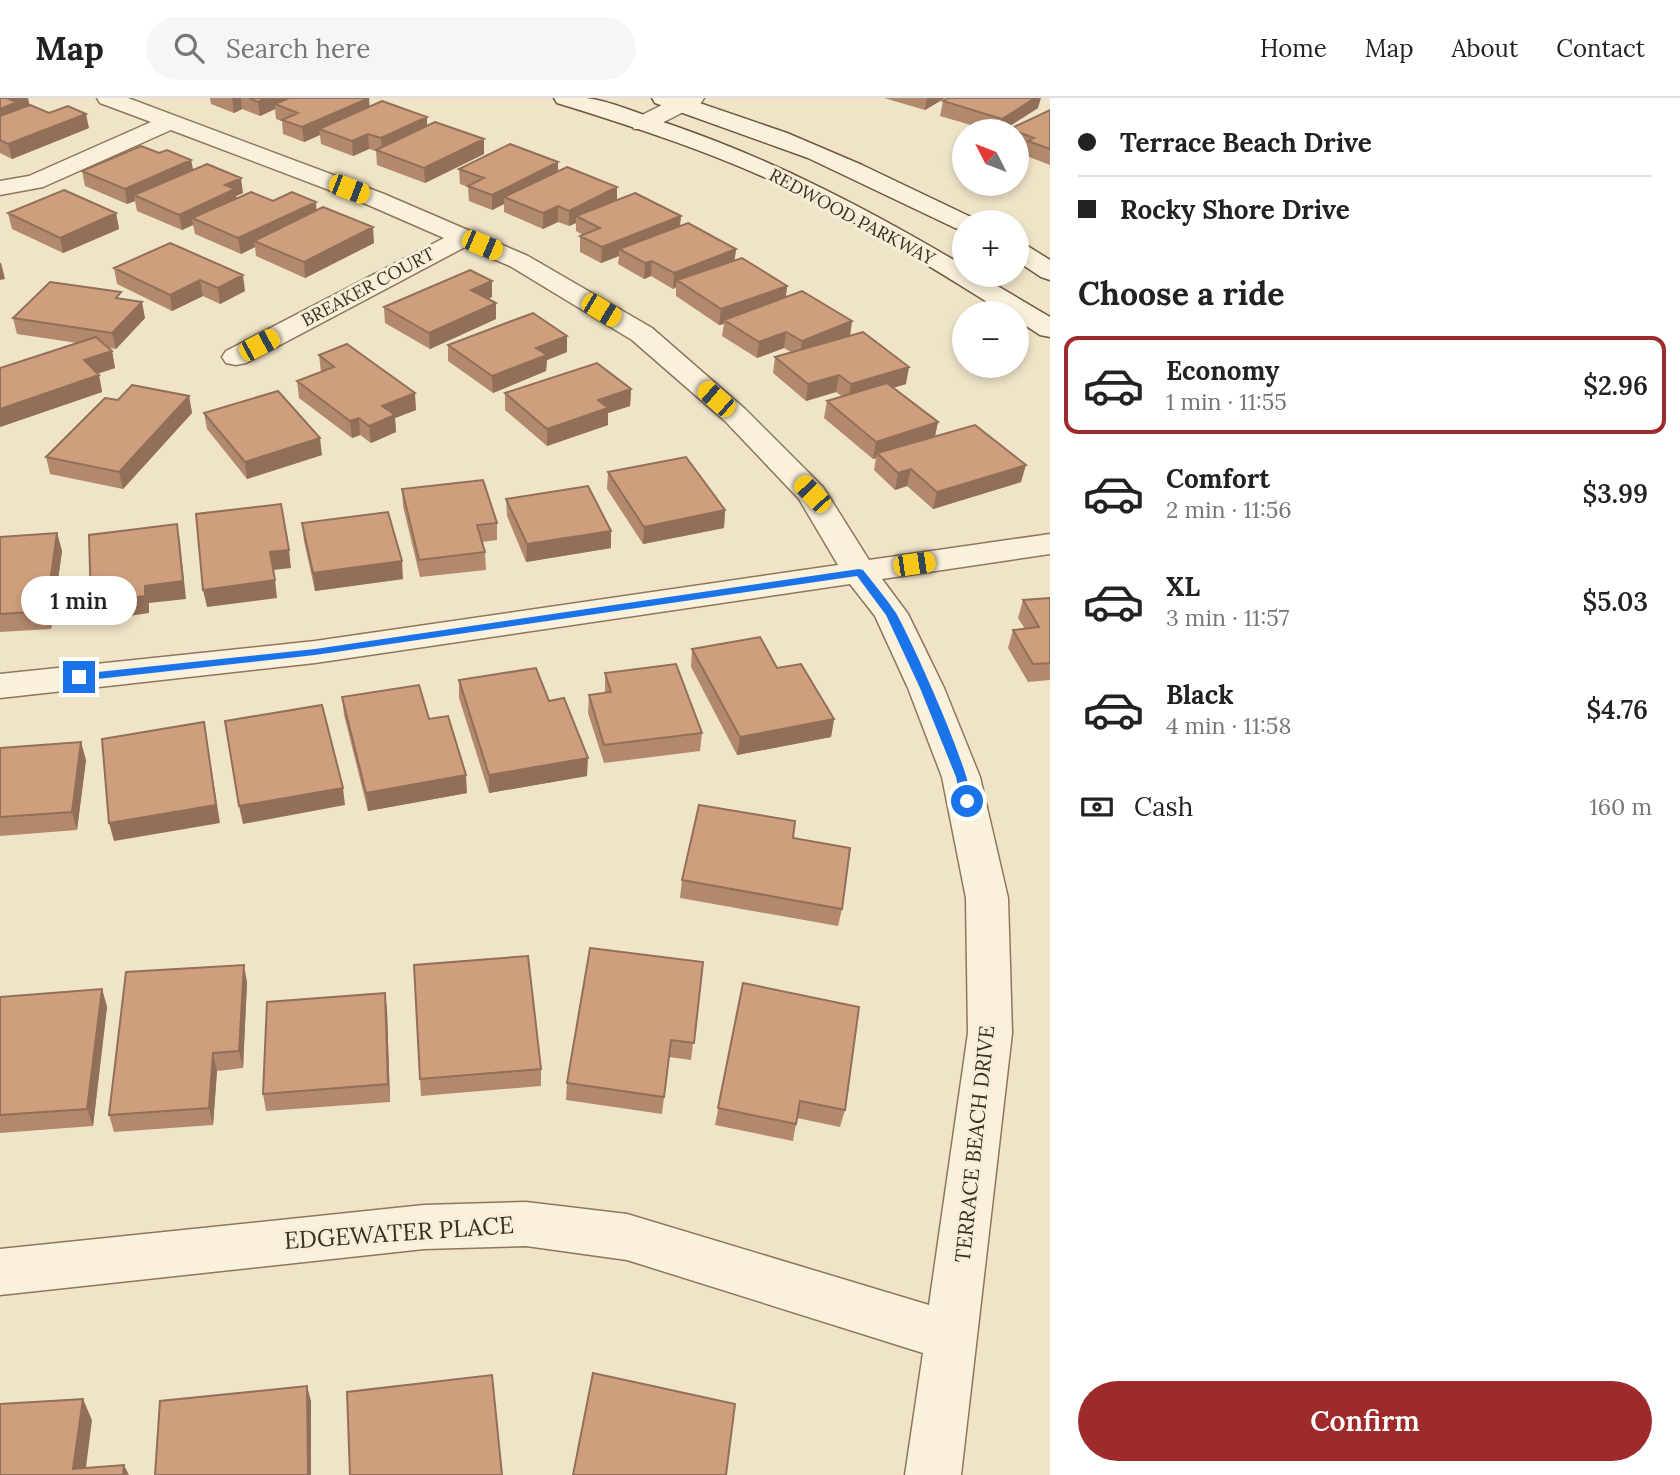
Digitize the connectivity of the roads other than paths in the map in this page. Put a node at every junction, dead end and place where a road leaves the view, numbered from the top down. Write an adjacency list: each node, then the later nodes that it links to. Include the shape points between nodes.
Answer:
1 (108, 98): 4 (street, TERRACE BEACH DRIVE)
2 (565, 98): 5 (street, REDWOOD PARKWAY)
3 (679, 100): 5 (street); 7 (street, REDWOOD PARKWAY, via 815,153)
4 (170, 122): 6 (street, via 35,182); 8 (street, TERRACE BEACH DRIVE)
5 (642, 124): 11 (street, REDWOOD PARKWAY, via 795,182)
6 (0, 188)
7 (952, 217)
8 (464, 237): 12 (street, BREAKER COURT); 14 (street, TERRACE BEACH DRIVE, via 519,261 642,334 735,415 812,494)
9 (1029, 258): 10 (street)
10 (1050, 272)
11 (1050, 329)
12 (236, 357)
13 (1050, 544): 14 (street)
14 (859, 572): 15 (street, via 315,652); 17 (street, TERRACE BEACH DRIVE, via 891,614 961,777 987,898 990,1033)
15 (0, 686)
16 (0, 1272): 17 (street, EDGEWATER PLACE, via 424,1227 526,1223 627,1237)
17 (952, 1336): 18 (street, TERRACE BEACH DRIVE)
18 (933, 1475)

